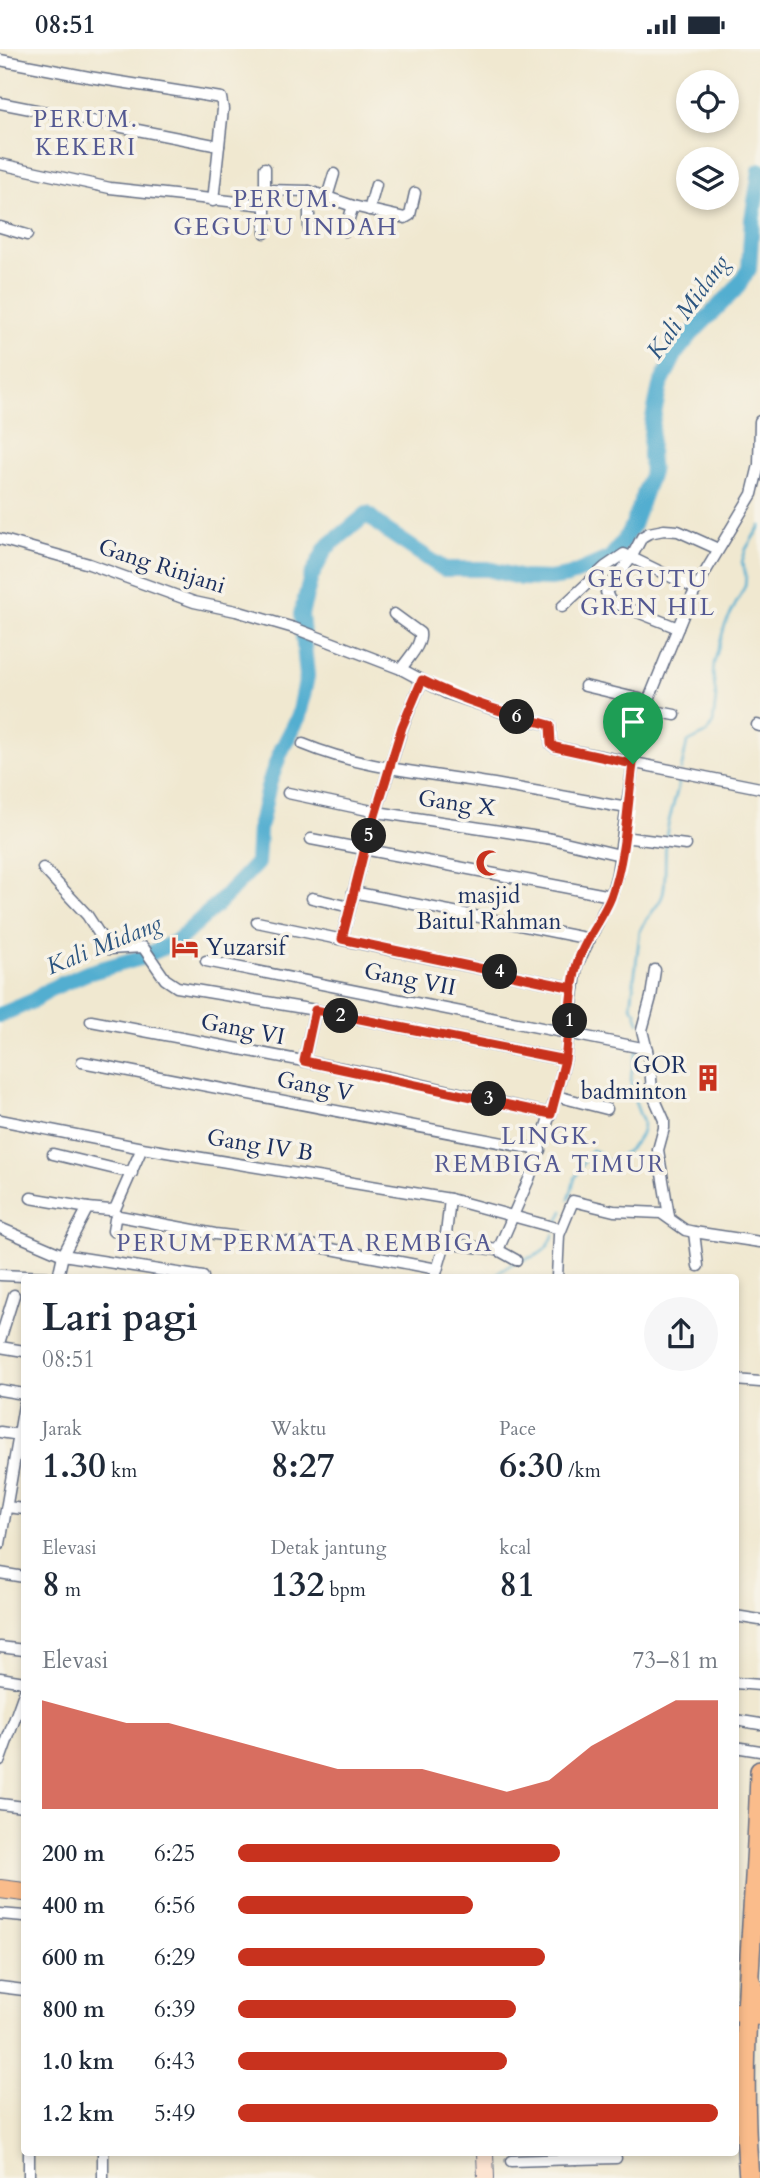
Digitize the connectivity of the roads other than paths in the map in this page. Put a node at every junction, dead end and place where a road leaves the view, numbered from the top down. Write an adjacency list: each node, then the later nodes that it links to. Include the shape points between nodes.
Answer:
1 (0, 60): 3 (street, via 218,97 223,101)
2 (0, 103): 3 (street)
3 (219, 146): 12 (street)
4 (0, 164): 12 (street, via 110,188)
5 (265, 168): 8 (street)
6 (334, 174): 11 (street)
7 (376, 185): 15 (street)
8 (265, 190): 9 (street); 13 (street)
9 (309, 191): 11 (street); 17 (street)
10 (415, 193): 15 (street, via 408,218)
11 (327, 197): 14 (street)
12 (213, 201): 13 (street)
13 (265, 205): 19 (street)
14 (353, 206): 15 (street); 18 (street)
15 (369, 210)
16 (0, 227): 20 (street)
17 (309, 229)
18 (345, 231)
19 (265, 233)
20 (27, 235)
21 (760, 421): 23 (street, via 756,483)
22 (0, 539): 29 (street, Gang Rinjani, via 89,564 194,602 294,628)
23 (718, 549): 24 (street, via 678,531 664,530 642,537); 25 (street)
24 (631, 558): 25 (street); 26 (street, via 618,556); 28 (street, via 606,592 607,599)
25 (696, 589): 28 (street)
26 (562, 607)
27 (394, 614): 29 (street, via 421,636)
28 (678, 628): 32 (street)
29 (401, 669): 30 (street, Gang Rinjani)
30 (422, 680): 35 (street, Gang Rinjani, via 446,693 550,725 555,747); 36 (street, via 408,708)
31 (585, 686): 32 (street)
32 (646, 705): 33 (street); 35 (street)
33 (675, 715)
34 (303, 744): 36 (street)
35 (633, 764): 37 (street); 39 (street)
36 (391, 769): 39 (street); 40 (street)
37 (760, 788)
38 (288, 793): 40 (street, Gang X)
39 (627, 808): 41 (street)
40 (377, 812): 44 (street); 45 (street, Gang X, via 552,839)
41 (623, 837): 43 (street); 45 (street)
42 (311, 839): 44 (street)
43 (686, 845)
44 (365, 848): 47 (street); 48 (street)
45 (620, 855): 48 (street)
46 (43, 867): 57 (street, via 87,915 108,949 143,947 165,979 177,987)
47 (353, 893): 50 (street); 53 (street)
48 (611, 896): 53 (street)
49 (312, 898): 50 (street)
50 (350, 907): 52 (street)
51 (257, 922): 52 (street)
52 (342, 939): 56 (street)
53 (590, 939): 56 (street, via 577,965)
54 (206, 961): 59 (street, Gang VII)
55 (655, 970): 60 (street)
56 (573, 988): 59 (street)
57 (315, 1010): 61 (street); 62 (street)
58 (91, 1021): 62 (street, Gang VI)
59 (569, 1033): 60 (street, Gang VII); 61 (street)
60 (641, 1048): 76 (street, via 664,1120 658,1150)
61 (565, 1060): 64 (street)
62 (304, 1061): 66 (street, Gang VI)
63 (82, 1062): 69 (street, Gang V)
64 (556, 1096): 65 (street); 66 (street)
65 (607, 1109)
66 (551, 1114): 69 (street)
67 (0, 1120): 68 (street, Gang IV B)
68 (142, 1148): 71 (street); 73 (street, Gang IV B)
69 (540, 1150): 75 (street)
70 (53, 1154): 71 (street)
71 (132, 1173): 74 (street, via 115,1209)
72 (31, 1198): 74 (street)
73 (450, 1199): 75 (street, Gang IV B); 82 (street)
74 (88, 1208): 84 (street)
75 (513, 1215): 78 (street, Gang IV B); 83 (street)
76 (669, 1216): 78 (street, via 614,1211 573,1201); 80 (street)
77 (0, 1228): 84 (street)
78 (557, 1228): 90 (street)
79 (113, 1231): 87 (street, via 119,1216 310,1245)
80 (694, 1232): 81 (street); 86 (street)
81 (760, 1242)
82 (445, 1243): 83 (street); 87 (street)
83 (498, 1250): 85 (street)
84 (63, 1255): 88 (street); 89 (street)
85 (516, 1260)
86 (698, 1266)
87 (436, 1273)
88 (59, 1274)
89 (184, 1274)
90 (557, 1274)
91 (0, 1275): 92 (street)
92 (21, 1276)
93 (15, 1295): 94 (street)
94 (0, 1340)
95 (0, 1347): 96 (street)
96 (21, 1350)
97 (739, 1380): 98 (street)
98 (760, 1382)
99 (0, 1390): 100 (street)
100 (21, 1394)
101 (0, 1431): 103 (street)
102 (21, 1431): 103 (street)
103 (20, 1435): 104 (street)
104 (17, 1469): 105 (street); 106 (street)
105 (0, 1473)
106 (4, 1511): 107 (street)
107 (0, 1544)
108 (0, 1573): 109 (street)
109 (21, 1576)
110 (739, 1617): 111 (street)
111 (760, 1620)
112 (0, 1647): 113 (street)
113 (21, 1650)
114 (0, 1678): 115 (street)
115 (21, 1682)
116 (739, 1683): 117 (street)
117 (760, 1685)
118 (20, 1720): 123 (street)
119 (739, 1721): 120 (street)
120 (760, 1724)
121 (739, 1748): 122 (street)
122 (760, 1751)
123 (0, 1760)
124 (760, 1771): 125 (highway)
125 (760, 1796): 128 (highway)
126 (0, 1804): 127 (street)
127 (21, 1807)
128 (758, 1856): 133 (highway)
129 (0, 1889): 130 (main road)
130 (21, 1892)
131 (0, 1914): 132 (street)
132 (21, 1916)
133 (755, 1948): 136 (highway)
134 (0, 1987): 135 (street)
135 (21, 1990)
136 (747, 2014): 138 (highway)
137 (760, 2029): 138 (main road)
138 (745, 2049): 149 (highway)
139 (29, 2156): 146 (street)
140 (103, 2156): 147 (street)
141 (485, 2156): 148 (street)
142 (527, 2156): 143 (street); 145 (street)
143 (576, 2156): 144 (street)
144 (616, 2158)
145 (511, 2161)
146 (29, 2178)
147 (103, 2178)
148 (486, 2178)
149 (749, 2178)

